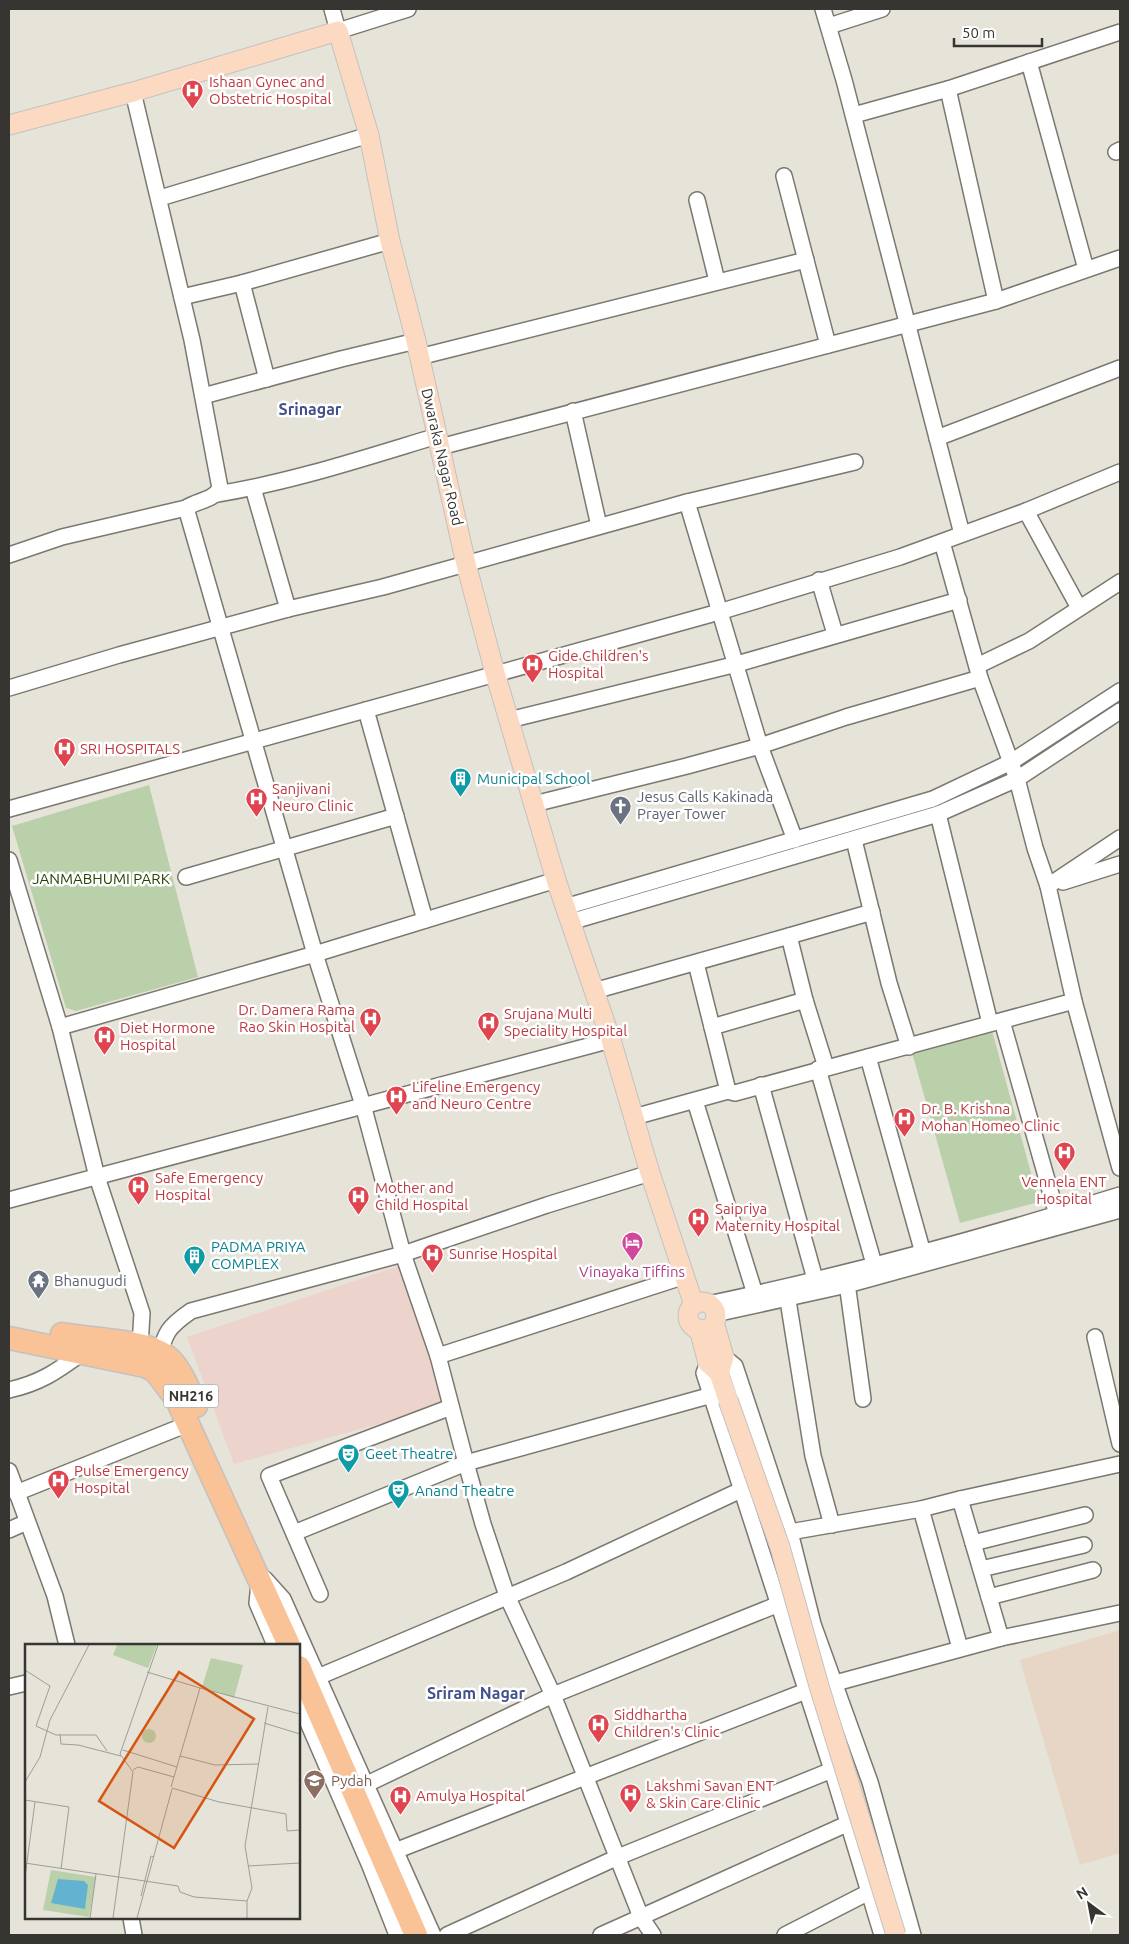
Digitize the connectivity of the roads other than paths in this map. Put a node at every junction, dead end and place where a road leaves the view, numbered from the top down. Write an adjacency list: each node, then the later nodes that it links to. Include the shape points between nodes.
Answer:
1 (332, 9): 6 (street)
2 (408, 9): 6 (street)
3 (823, 9): 5 (street)
4 (882, 9): 5 (street)
5 (829, 26): 11 (street)
6 (338, 31): 10 (main road); 13 (main road, Dwaraka Nagar Road)
7 (1120, 32): 8 (street)
8 (1029, 62): 9 (street); 20 (street)
9 (948, 89): 11 (street); 24 (street)
10 (133, 92): 12 (main road); 15 (street)
11 (854, 114): 25 (street)
12 (9, 126)
13 (369, 135): 15 (street); 17 (main road, Dwaraka Nagar Road)
14 (784, 176): 19 (street)
15 (160, 198): 23 (street)
16 (697, 200): 21 (street)
17 (390, 241): 22 (street); 27 (main road, Dwaraka Nagar Road)
18 (1120, 258): 20 (street)
19 (806, 260): 21 (street); 26 (street)
20 (1086, 269): 24 (street)
21 (718, 281): 27 (street)
22 (242, 283): 23 (street); 29 (street)
23 (182, 297): 30 (street)
24 (996, 301): 25 (street)
25 (908, 324): 26 (street); 32 (street)
26 (828, 344): 31 (street)
27 (418, 349): 29 (street); 33 (main road, Dwaraka Nagar Road)
28 (1120, 368): 32 (street)
29 (267, 379): 30 (street)
30 (203, 396): 37 (street, via 220,488)
31 (573, 411): 33 (street); 41 (street)
32 (937, 438): 42 (street)
33 (439, 441): 36 (street); 45 (main road, Dwaraka Nagar Road)
34 (855, 462): 38 (street)
35 (1120, 472): 40 (street)
36 (253, 488): 37 (street); 50 (street)
37 (217, 494): 39 (street)
38 (687, 502): 41 (street); 51 (street)
39 (186, 508): 44 (street, via 62,538); 52 (street)
40 (1026, 511): 42 (street); 49 (street)
41 (599, 526): 45 (street)
42 (962, 534): 43 (street)
43 (942, 542): 46 (street); 48 (street)
44 (9, 555)
45 (466, 564): 50 (street, via 383,588); 56 (main road, Dwaraka Nagar Road)
46 (820, 580): 51 (street); 53 (street)
47 (1120, 582): 49 (street)
48 (959, 600): 53 (street); 55 (street)
49 (1079, 608): 55 (street)
50 (288, 609): 52 (street)
51 (720, 612): 54 (street); 56 (street)
52 (222, 627): 57 (street); 62 (street)
53 (835, 634): 54 (street)
54 (737, 664): 61 (street); 63 (street)
55 (979, 672): 63 (street); 64 (street)
56 (495, 673): 59 (street); 61 (main road, Dwaraka Nagar Road)
57 (9, 688)
58 (1120, 692): 64 (street)
59 (366, 710): 62 (street); 69 (street)
60 (1120, 712): 65 (street)
61 (509, 720): 66 (main road, Dwaraka Nagar Road)
62 (254, 742): 67 (street); 73 (street)
63 (760, 746): 66 (street); 71 (street)
64 (1011, 762): 65 (street); 71 (street, via 933,799)
65 (1018, 779): 68 (street); 78 (street)
66 (534, 804): 77 (main road, Dwaraka Nagar Road)
67 (9, 809)
68 (938, 814): 72 (street); 88 (street)
69 (396, 816): 73 (street); 81 (street)
70 (1120, 838): 78 (street)
71 (794, 840): 80 (street)
72 (854, 840): 79 (street); 80 (street)
73 (284, 849): 76 (street); 83 (street)
74 (9, 860): 89 (street)
75 (1120, 864): 78 (street)
76 (186, 877)
77 (556, 880): 80 (main road, Dwaraka Nagar Road); 81 (street)
78 (1048, 886): 87 (street)
79 (872, 912): 82 (street); 92 (street)
80 (567, 915): 85 (main road, Dwaraka Nagar Road)
81 (425, 920): 83 (street)
82 (790, 936): 84 (street); 86 (street)
83 (315, 954): 89 (street); 98 (street)
84 (696, 963): 85 (street); 90 (street)
85 (594, 991): 91 (main road, Dwaraka Nagar Road)
86 (805, 1000): 90 (street); 94 (street)
87 (1074, 1001): 88 (street); 100 (street)
88 (996, 1022): 92 (street); 106 (street)
89 (60, 1027): 102 (street)
90 (712, 1027): 96 (street)
91 (611, 1040): 98 (street); 99 (main road, Dwaraka Nagar Road)
92 (909, 1047): 93 (street)
93 (868, 1057): 94 (street); 107 (street)
94 (822, 1068): 95 (street); 109 (street)
95 (761, 1085): 96 (street, via 736,1093); 112 (street)
96 (728, 1091): 97 (street)
97 (695, 1101): 99 (street); 114 (street)
98 (362, 1105): 102 (street); 108 (street)
99 (634, 1117): 101 (main road, Dwaraka Nagar Road)
100 (1120, 1168)
101 (650, 1174): 108 (street); 110 (main road, Dwaraka Nagar Road)
102 (97, 1177): 104 (street); 120 (street, via 142,1313)
103 (1120, 1195): 106 (street)
104 (9, 1200)
105 (1120, 1210): 111 (street)
106 (1057, 1215): 107 (street)
107 (923, 1252): 109 (street)
108 (403, 1254): 120 (street, via 191,1310 164,1335); 121 (street)
109 (874, 1264): 111 (street)
110 (685, 1276): 115 (main road, Dwaraka Nagar Road); 121 (street)
111 (846, 1278): 112 (street); 113 (street); 126 (street)
112 (815, 1279): 113 (street)
113 (787, 1292): 114 (street); 115 (street); 139 (street, via 813,1456)
114 (755, 1294): 115 (street)
115 (706, 1315): 122 (main road, Dwaraka Nagar Road)
116 (9, 1322): 120 (highway)
117 (9, 1338): 119 (highway, NH216)
118 (1095, 1338): 123 (street)
119 (82, 1353): 120 (highway, NH216, via 145,1366); 124 (street, via 52,1375 34,1384)
120 (152, 1356): 128 (highway, NH216); 147 (highway, NH216, via 174,1363 190,1393 254,1546)
121 (438, 1356): 127 (street)
122 (717, 1364): 125 (main road, Dwaraka Nagar Road); 141 (street, via 735,1366)
123 (1114, 1382): 129 (street)
124 (9, 1390)
125 (720, 1397): 130 (street); 133 (street); 185 (main road, Dwaraka Nagar Road, bridge, via 780,1547)
126 (863, 1399)
127 (451, 1407): 130 (street); 142 (street, via 269,1476)
128 (188, 1424): 134 (street); 147 (highway, NH216)
129 (1120, 1444)
130 (466, 1463): 142 (street); 149 (street)
131 (1120, 1464): 135 (street)
132 (9, 1471): 134 (street)
133 (743, 1489): 149 (street, via 644,1537); 151 (street)
134 (16, 1493): 138 (street)
135 (960, 1499): 136 (street); 143 (street)
136 (921, 1509): 139 (street); 158 (street)
137 (1085, 1516): 143 (street)
138 (27, 1522): 140 (street); 154 (street, via 54,1596)
139 (832, 1525): 141 (street)
140 (9, 1530)
141 (790, 1532): 162 (street, via 813,1624)
142 (294, 1533): 148 (street)
143 (973, 1543): 145 (street)
144 (1084, 1545): 145 (street)
145 (981, 1569): 150 (street)
146 (1093, 1570): 150 (street)
147 (265, 1589): 155 (street, via 256,1594 257,1603); 156 (highway, NH216); 157 (street, via 283,1599)
148 (320, 1594)
149 (507, 1596): 160 (street); 165 (street)
150 (989, 1597): 153 (street)
151 (779, 1604): 164 (street); 165 (street)
152 (1120, 1613): 153 (street)
153 (1001, 1638): 158 (street)
154 (67, 1644)
155 (275, 1644)
156 (289, 1644)
157 (298, 1644)
158 (960, 1648): 162 (street)
159 (300, 1649): 160 (street)
160 (308, 1672): 169 (street); 178 (highway)
161 (25, 1683): 163 (street)
162 (834, 1683): 164 (street); 186 (street, via 870,1782)
163 (9, 1687)
164 (806, 1691): 167 (street); 168 (street)
165 (553, 1695): 168 (street); 169 (street)
166 (300, 1704): 177 (street, via 370,1866)
167 (832, 1770): 170 (street); 172 (street)
168 (585, 1777): 171 (street); 172 (street)
169 (365, 1785): 171 (street)
170 (849, 1824): 173 (street); 174 (street)
171 (395, 1851): 179 (street)
172 (618, 1857): 174 (street); 180 (street)
173 (869, 1892): 183 (street); 184 (street)
174 (641, 1917): 181 (street); 182 (street)
175 (131, 1919): 176 (street)
176 (134, 1935)
177 (396, 1935)
178 (416, 1935)
179 (433, 1935)
180 (447, 1935)
181 (600, 1935)
182 (653, 1935)
183 (785, 1935)
184 (882, 1935)
185 (896, 1935)
186 (914, 1935)

